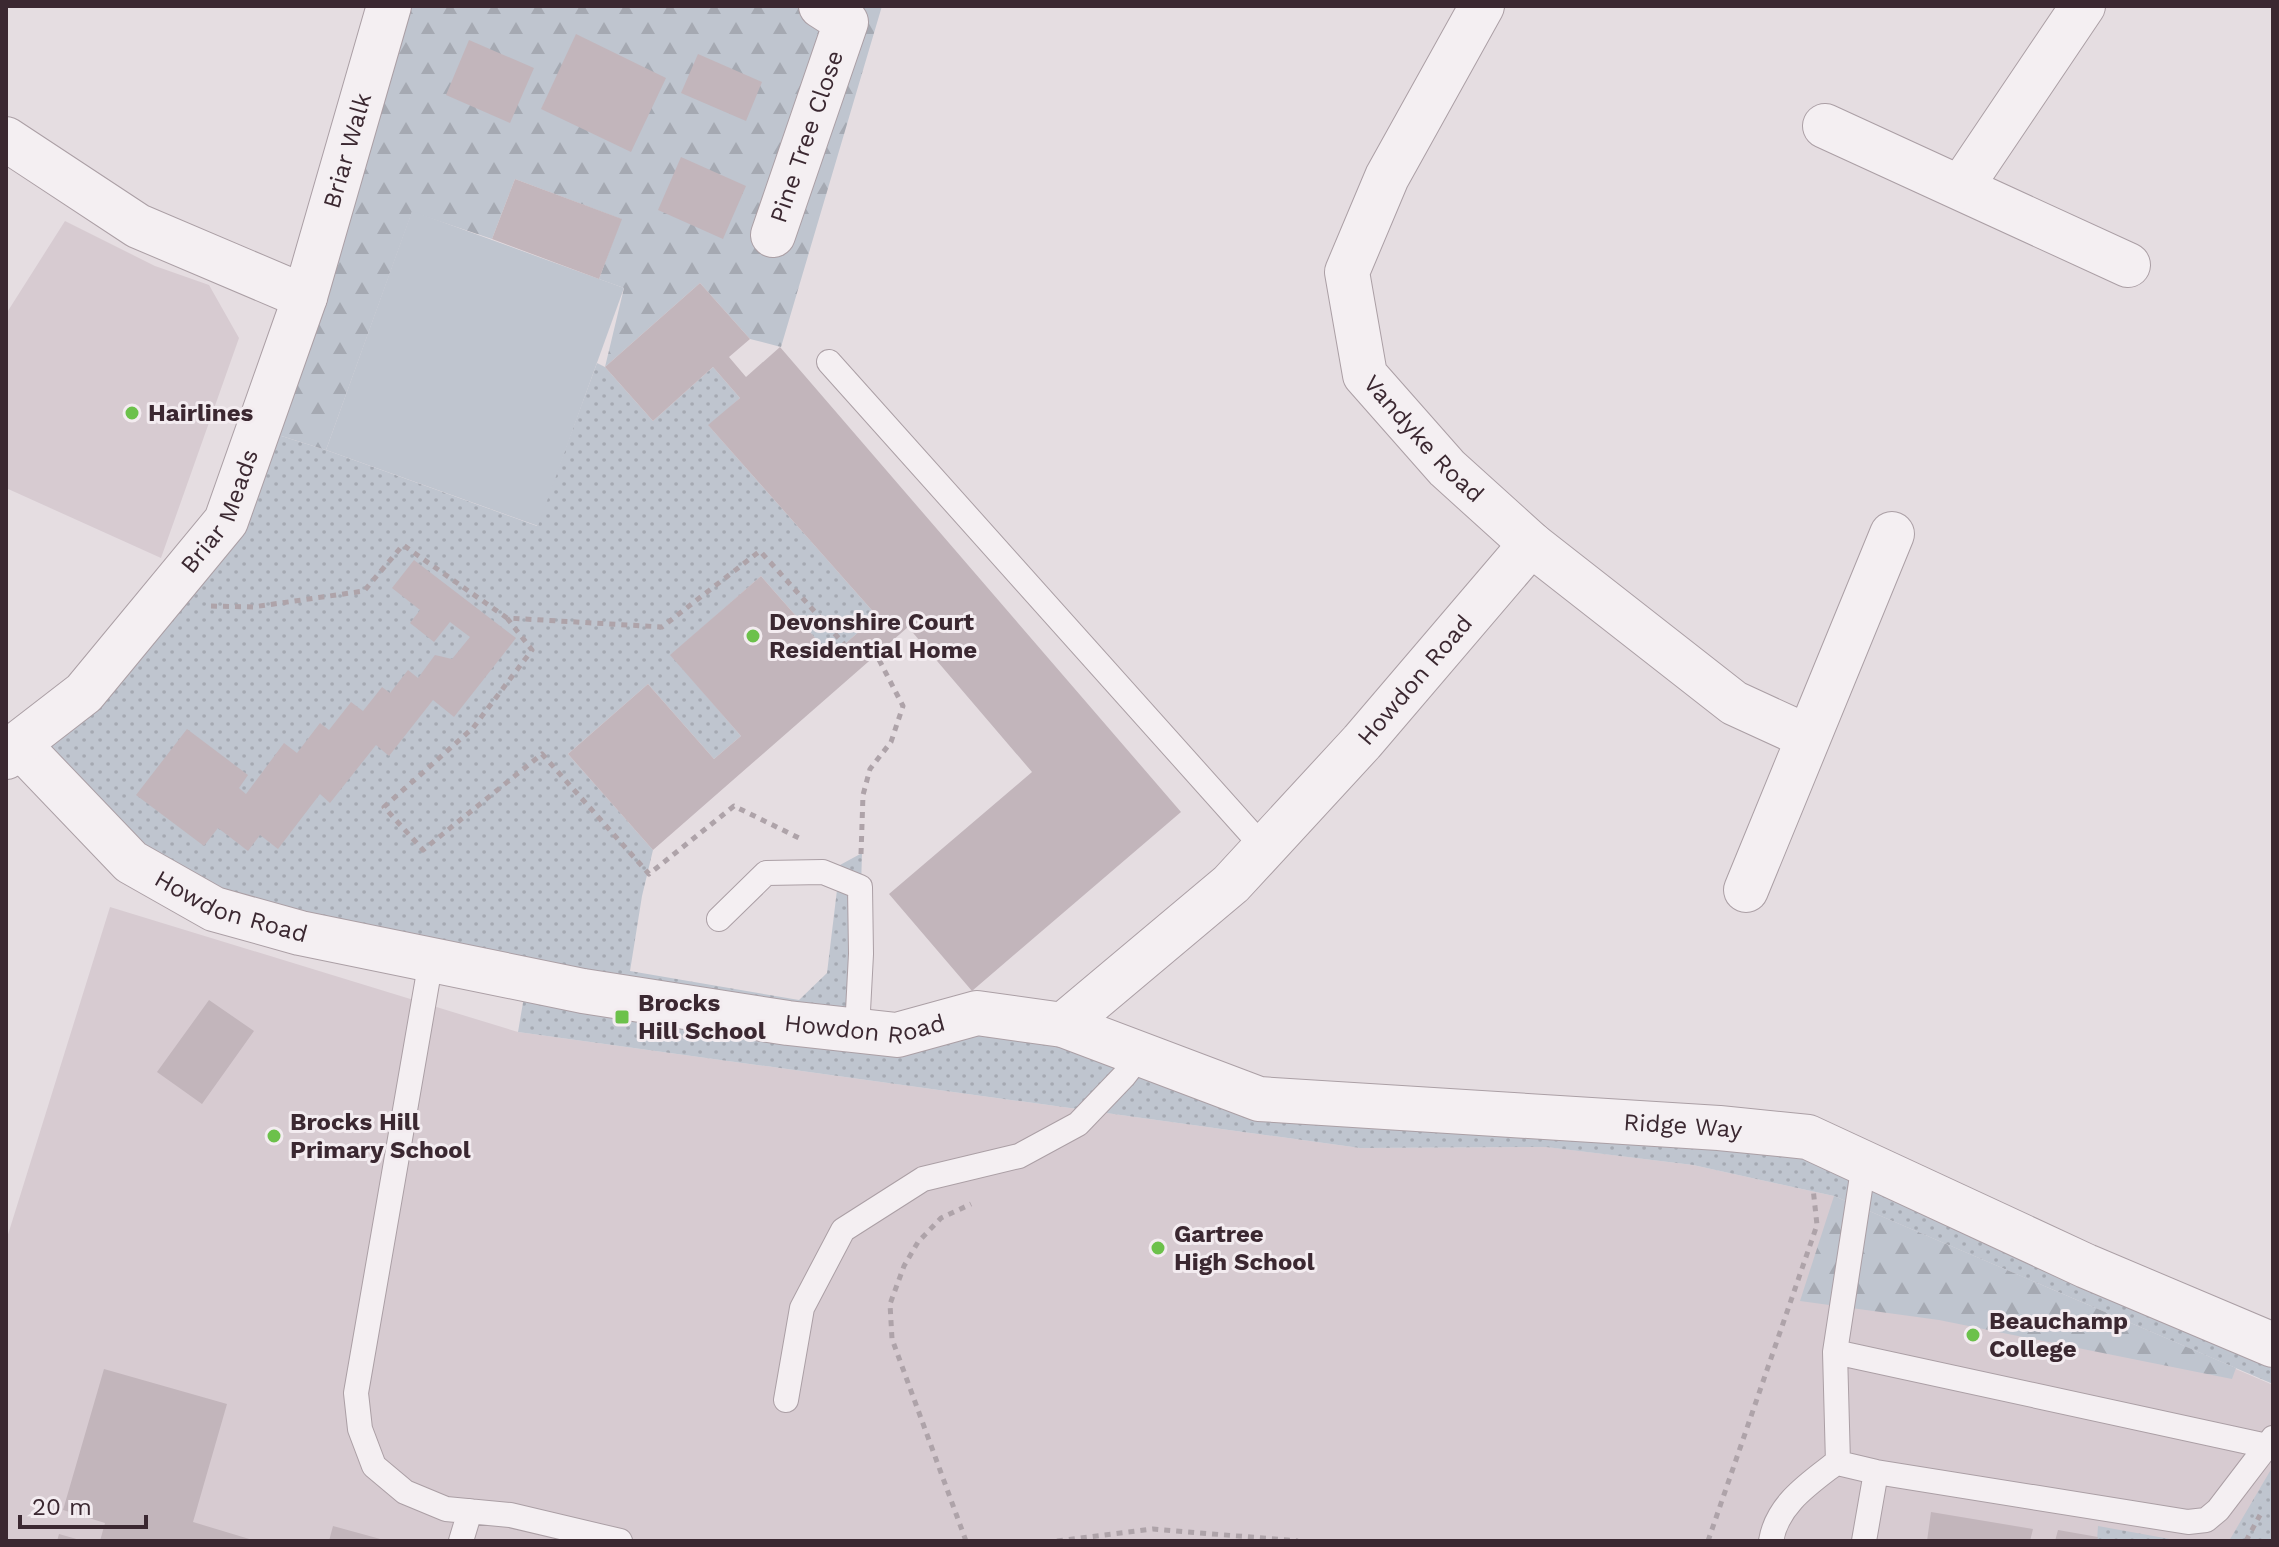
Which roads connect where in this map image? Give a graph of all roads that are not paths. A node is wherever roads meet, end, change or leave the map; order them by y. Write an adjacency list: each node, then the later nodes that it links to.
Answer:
1 (389, 6): 10 (street, Briar Walk)
2 (821, 6): 8 (street, Pine Tree Close)
3 (1482, 6): 13 (street, Vandyke Road)
4 (2083, 6): 7 (street)
5 (1825, 126): 7 (street)
6 (6, 139): 10 (street)
7 (1961, 187): 9 (street)
8 (773, 235)
9 (2128, 265)
10 (305, 297): 15 (street, Briar Meads)
11 (829, 362): 16 (lane)
12 (1892, 534): 14 (street)
13 (1531, 544): 14 (street, Vandyke Road); 16 (street, Howdon Road)
14 (1808, 737): 17 (street)
15 (12, 750): 19 (street, Howdon Road)
16 (1264, 848): 20 (street, Howdon Road)
17 (1746, 890)
18 (719, 919): 21 (lane)
19 (431, 960): 21 (street, Howdon Road); 30 (lane)
20 (1063, 1025): 21 (street, Howdon Road); 22 (street, Ridge Way)
21 (857, 1030)
22 (1141, 1054): 23 (street, Ridge Way); 26 (lane)
23 (1864, 1163): 24 (street, Ridge Way); 25 (lane)
24 (2273, 1345)
25 (1835, 1352): 27 (lane); 28 (lane)
26 (786, 1400)
27 (2270, 1442): 29 (lane)
28 (1837, 1462): 29 (lane); 33 (lane)
29 (1876, 1472): 34 (lane)
30 (470, 1511): 31 (lane); 32 (lane)
31 (461, 1541)
32 (620, 1541)
33 (1771, 1541)
34 (1864, 1541)

